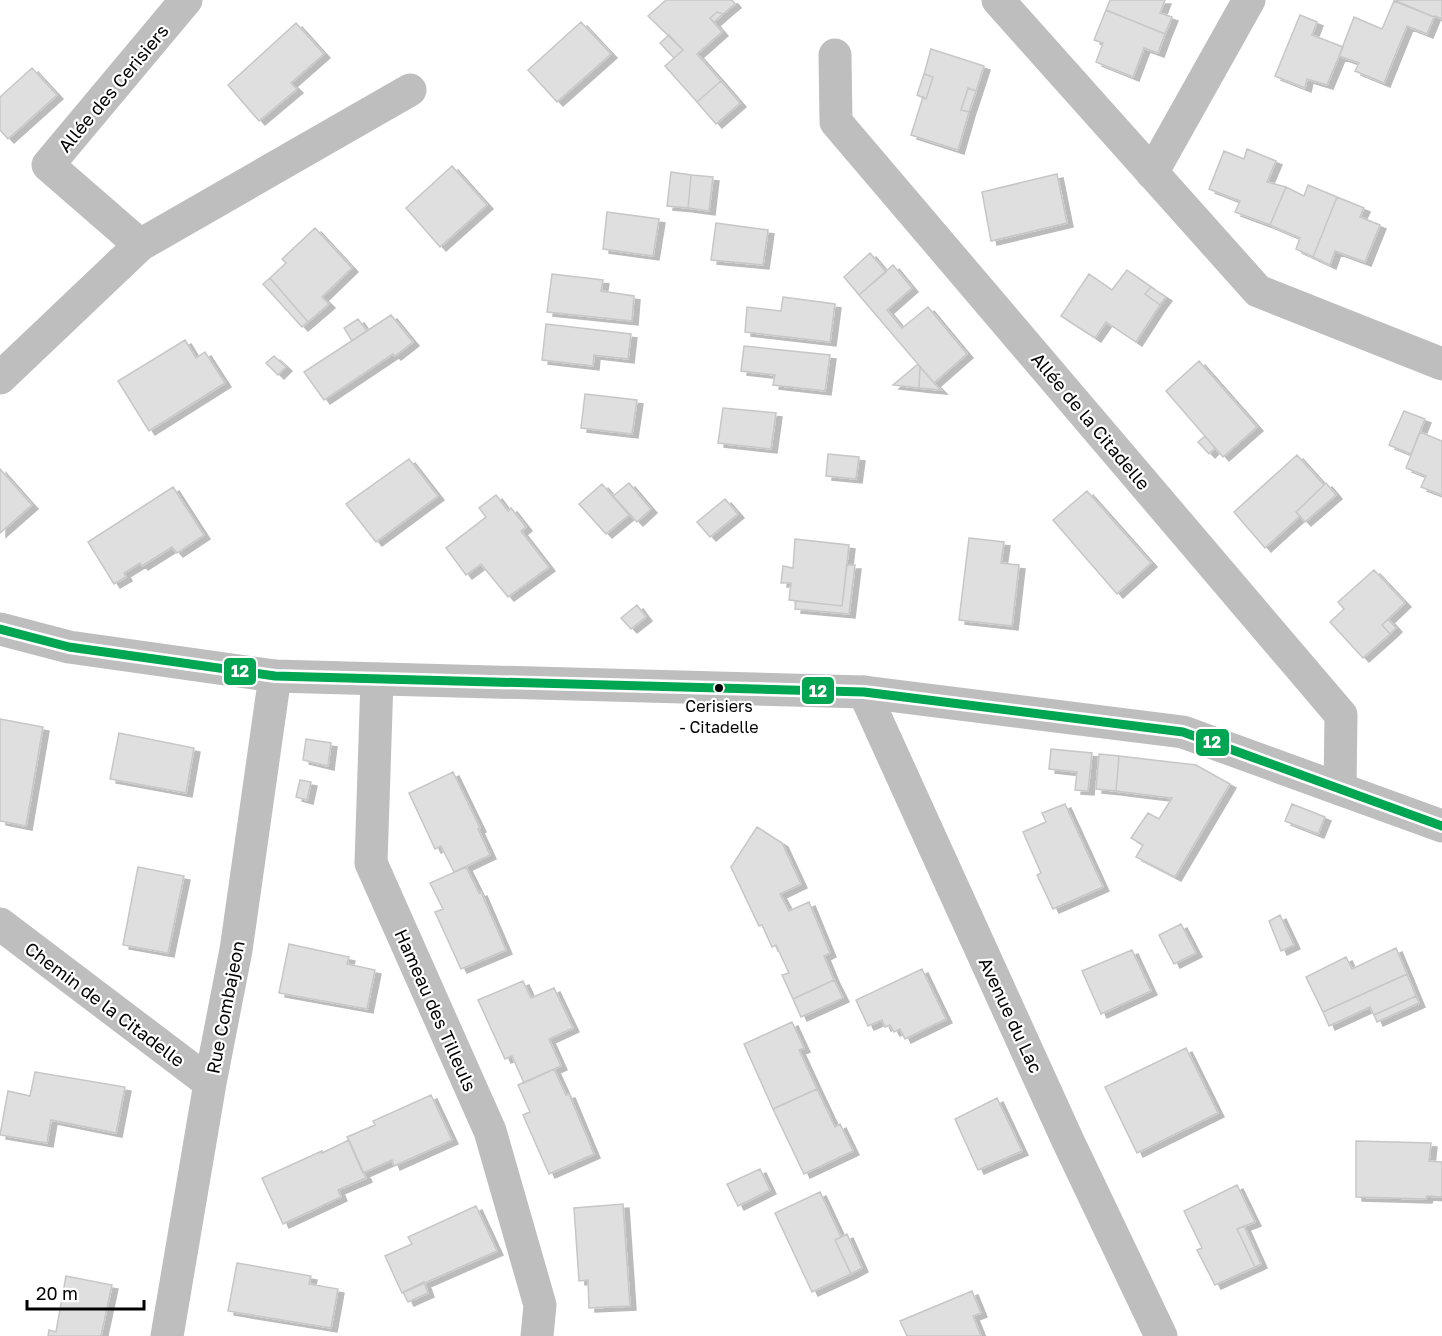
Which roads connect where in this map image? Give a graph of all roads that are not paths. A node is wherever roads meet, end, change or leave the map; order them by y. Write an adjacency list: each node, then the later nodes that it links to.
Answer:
1 (186, 0): 7 (street, Allée des Cerisiers)
2 (998, 0): 6 (street)
3 (1249, 0): 6 (street)
4 (835, 55): 14 (street, Allée de la Citadelle)
5 (410, 90): 7 (street)
6 (1152, 173): 8 (street)
7 (140, 245): 9 (street)
8 (1442, 364)
9 (0, 378)
10 (0, 629): 11 (street)
11 (275, 676): 12 (street); 17 (street, Rue Combajeon)
12 (377, 680): 13 (street); 19 (street, Hameau des Tilleuls)
13 (864, 692): 14 (street); 20 (street, Avenue du Lac)
14 (1340, 789): 15 (street)
15 (1442, 826)
16 (0, 924): 17 (street, Chemin de la Citadelle)
17 (210, 1083): 18 (street, Rue Combajeon)
18 (167, 1336)
19 (537, 1336)
20 (1161, 1336)

